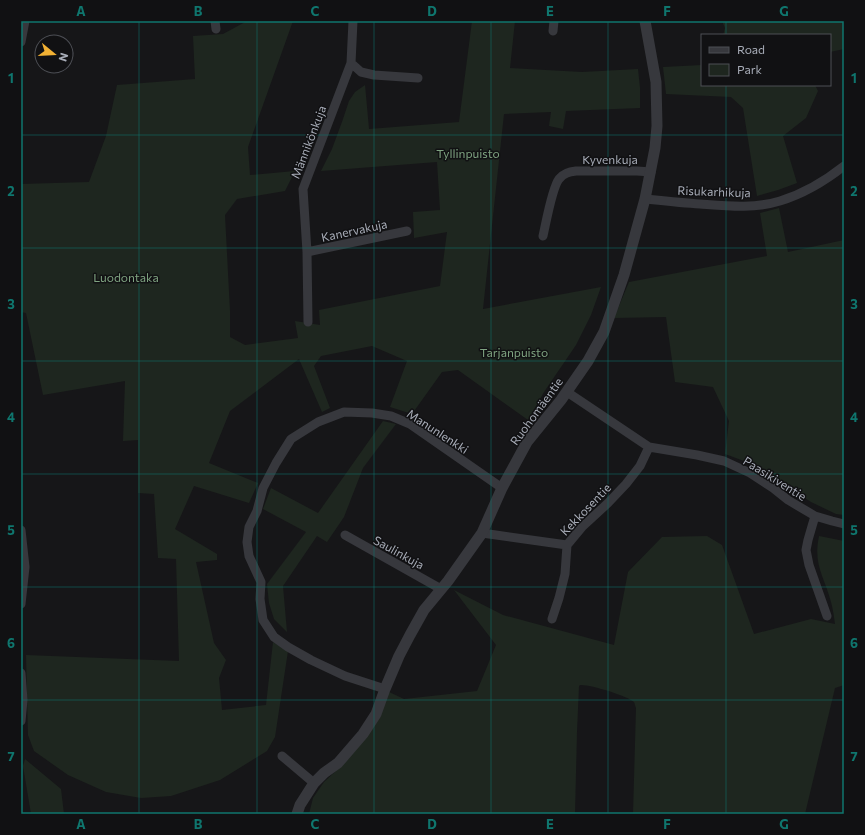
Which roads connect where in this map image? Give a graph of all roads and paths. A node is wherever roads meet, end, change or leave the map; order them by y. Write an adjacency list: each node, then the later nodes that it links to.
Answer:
1 (26, 21): 6 (street)
2 (352, 21): 7 (street, Männikönkuja)
3 (554, 21): 5 (street)
4 (645, 21): 10 (street, Ruohomäentie)
5 (553, 31)
6 (21, 42)
7 (351, 63): 8 (street); 14 (street, Männikönkuja)
8 (418, 78)
9 (844, 166): 11 (street, Risukarhikuja)
10 (651, 172): 11 (street, Ruohomäentie); 13 (street, Kyvenkuja)
11 (646, 199): 16 (street, Ruohomäentie)
12 (407, 231): 14 (street, Kanervakuja)
13 (543, 236)
14 (307, 252): 15 (street, Männikönkuja)
15 (308, 322)
16 (566, 392): 17 (street, Paasikiventie); 18 (street, Ruohomäentie)
17 (649, 447): 19 (street, Paasikiventie); 24 (street, Kekkosentie)
18 (502, 488): 22 (street, Ruohomäentie); 30 (street, Manunlenkki)
19 (815, 516): 20 (street, Paasikiventie); 27 (street)
20 (844, 524)
21 (21, 530): 26 (street)
22 (482, 533): 24 (street); 25 (street, Ruohomäentie)
23 (345, 535): 25 (street, Saulinkuja)
24 (567, 545): 28 (street, Kekkosentie)
25 (441, 590): 30 (street, Ruohomäentie)
26 (21, 604)
27 (827, 616)
28 (552, 619)
29 (21, 672): 31 (street)
30 (385, 689): 33 (street, Ruohomäentie)
31 (21, 721)
32 (282, 756): 33 (street)
33 (314, 783): 34 (street, Ruohomäentie)
34 (297, 814)

